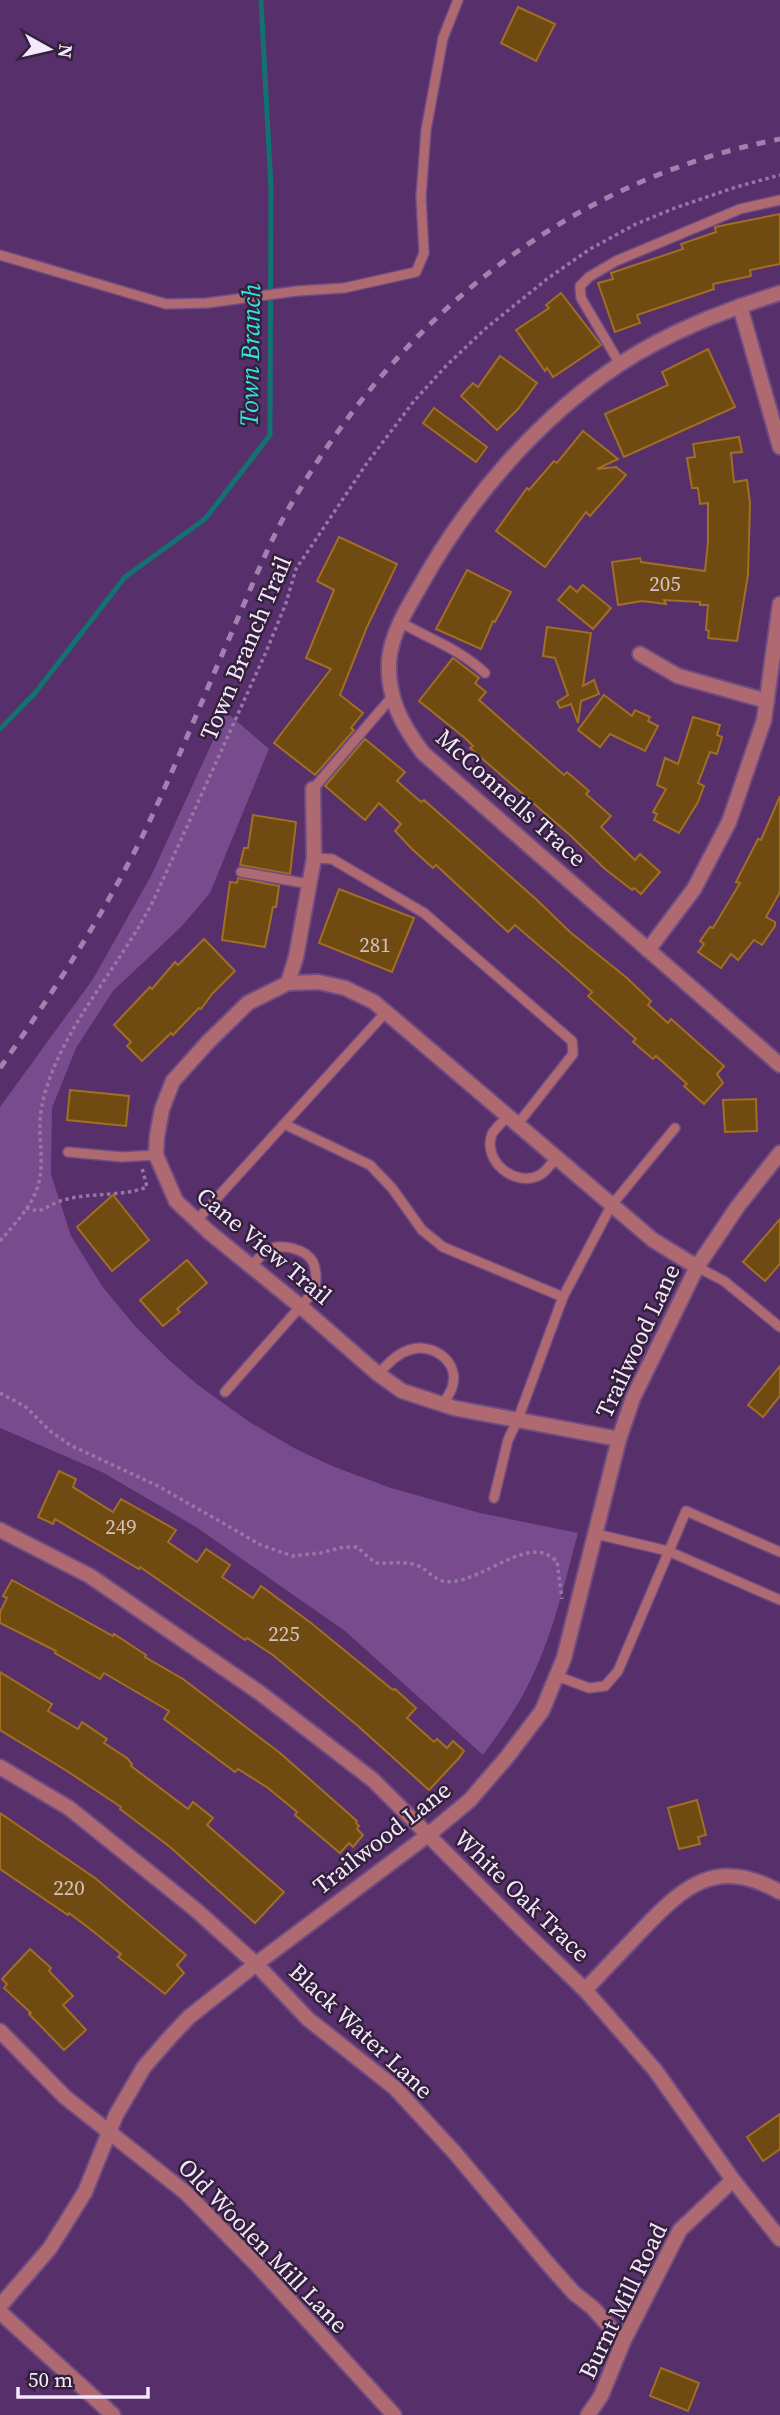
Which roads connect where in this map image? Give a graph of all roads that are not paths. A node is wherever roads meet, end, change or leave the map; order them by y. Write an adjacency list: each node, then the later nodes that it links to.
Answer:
1 (458, 0): 3 (lane)
2 (780, 200): 6 (lane)
3 (0, 255)
4 (780, 293): 5 (street, McConnells Trace)
5 (740, 306): 6 (street, McConnells Trace); 7 (street)
6 (620, 364): 9 (street, McConnells Trace)
7 (780, 447)
8 (780, 604): 13 (street)
9 (400, 622): 11 (lane); 12 (street, McConnells Trace)
10 (640, 654): 13 (street)
11 (485, 673)
12 (391, 698): 14 (lane); 18 (street, McConnells Trace)
13 (767, 701): 18 (street)
14 (313, 789): 15 (street)
15 (314, 858): 17 (street); 22 (lane)
16 (241, 872): 17 (lane)
17 (309, 884): 19 (street)
18 (648, 950): 21 (street, McConnells Trace)
19 (288, 983): 20 (street, Cane View Trail); 27 (street, Cane View Trail)
20 (386, 1012): 22 (street, Cane View Trail); 23 (lane)
21 (780, 1065)
22 (512, 1121): 28 (street, Cane View Trail); 28 (lane)
23 (284, 1124): 30 (lane); 33 (lane)
24 (675, 1128): 29 (lane)
25 (68, 1152): 27 (lane)
26 (780, 1153): 32 (street, Trailwood Lane)
27 (156, 1154): 30 (street, Cane View Trail)
28 (556, 1158): 29 (street, Cane View Trail)
29 (611, 1206): 32 (street, Cane View Trail); 33 (lane)
30 (197, 1221): 31 (street, Cane View Trail)
31 (251, 1267): 34 (street, Cane View Trail); 34 (lane)
32 (697, 1267): 35 (lane); 40 (street, Trailwood Lane)
33 (563, 1297): 39 (lane)
34 (300, 1307): 36 (street, Cane View Trail); 37 (lane)
35 (780, 1327)
36 (378, 1374): 38 (street, Cane View Trail); 38 (lane)
37 (225, 1392)
38 (443, 1404): 39 (street, Cane View Trail)
39 (518, 1419): 40 (street, Cane View Trail); 41 (lane)
40 (619, 1439): 43 (street, Trailwood Lane)
41 (494, 1498)
42 (0, 1530): 49 (street, White Oak Trace)
43 (596, 1534): 44 (lane); 47 (street, Trailwood Lane)
44 (668, 1551): 45 (lane); 46 (lane); 47 (lane)
45 (780, 1552)
46 (780, 1600)
47 (557, 1676): 49 (street, Trailwood Lane)
48 (0, 1768): 51 (street, Black Water Lane)
49 (428, 1835): 51 (street, Trailwood Lane); 52 (street, White Oak Trace)
50 (780, 1892): 52 (street)
51 (256, 1964): 54 (street, Trailwood Lane); 59 (street, Black Water Lane)
52 (585, 1990): 55 (street, White Oak Trace)
53 (0, 2031): 54 (street, Old Woolen Mill Lane)
54 (110, 2131): 57 (street, Trailwood Lane); 61 (street, Old Woolen Mill Lane)
55 (733, 2180): 56 (street, White Oak Trace); 59 (street, Burnt Mill Road)
56 (780, 2238)
57 (0, 2306)
58 (0, 2312): 60 (street)
59 (623, 2342): 62 (street, Burnt Mill Road)
60 (113, 2415)
61 (394, 2415)
62 (588, 2415)

